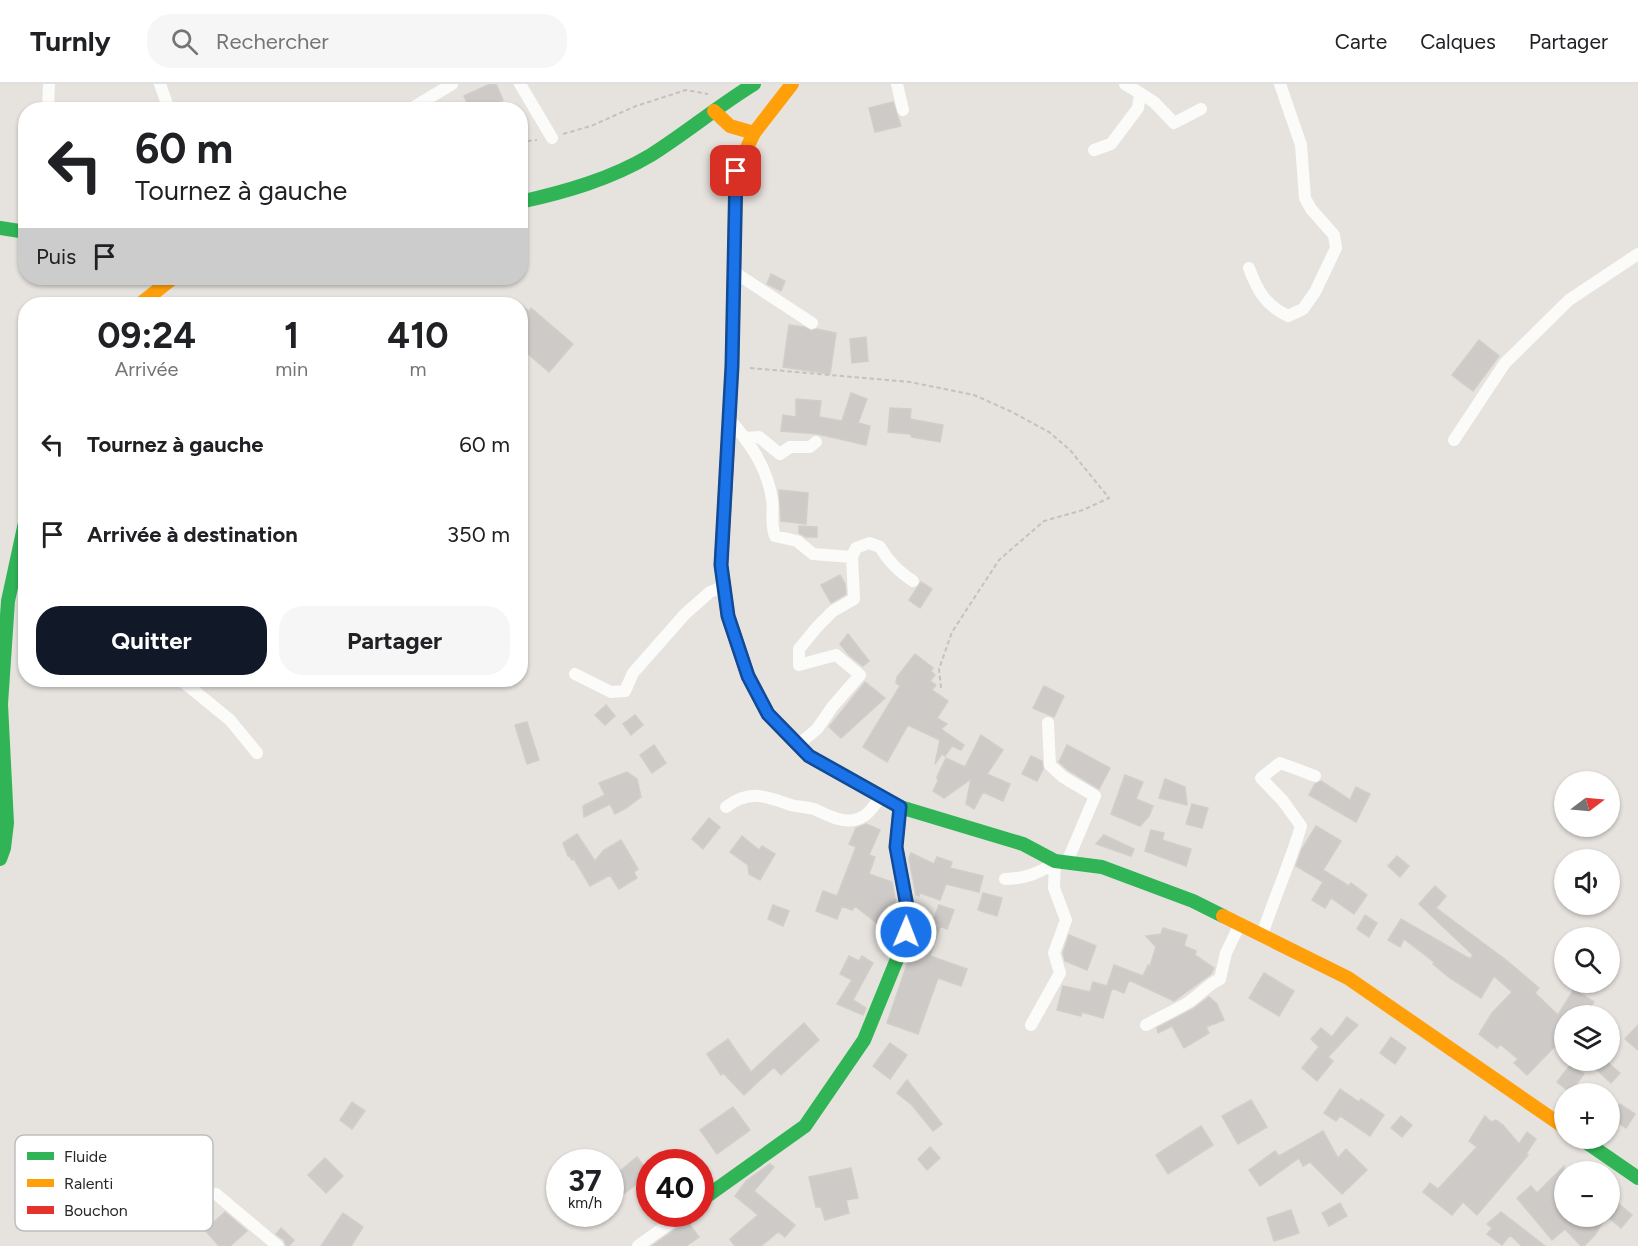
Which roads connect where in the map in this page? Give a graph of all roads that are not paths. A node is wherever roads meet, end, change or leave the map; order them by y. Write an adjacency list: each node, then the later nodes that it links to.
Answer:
1 (49, 84): 11 (street)
2 (160, 84): 12 (street)
3 (452, 84): 13 (street)
4 (520, 84): 18 (street)
5 (754, 84): 16 (main road)
6 (792, 84): 17 (main road)
7 (897, 84): 15 (street)
8 (1125, 84): 10 (street)
9 (1280, 84): 24 (street)
10 (1140, 93): 14 (street); 19 (street)
11 (48, 102)
12 (167, 102)
13 (423, 102)
14 (1202, 109)
15 (903, 110)
16 (714, 111): 17 (main road); 20 (main road)
17 (754, 133): 25 (main road)
18 (552, 138)
19 (1094, 150)
20 (528, 200)
21 (0, 228): 22 (main road)
22 (18, 230)
23 (1638, 254): 31 (street)
24 (1249, 268)
25 (734, 272): 28 (street); 29 (main road)
26 (164, 285): 27 (main road)
27 (149, 297)
28 (812, 323)
29 (729, 419): 30 (street); 36 (main road)
30 (746, 438): 32 (street); 33 (street)
31 (1454, 440)
32 (816, 442)
33 (852, 557): 35 (street); 40 (street)
34 (18, 560): 46 (main road)
35 (913, 581)
36 (725, 586): 37 (street); 40 (main road)
37 (575, 674)
38 (190, 687): 41 (street)
39 (1048, 723): 47 (street)
40 (798, 745): 43 (main road)
41 (257, 753)
42 (1316, 776): 50 (street)
43 (880, 796): 44 (street); 45 (main road)
44 (726, 807)
45 (900, 807): 47 (main road); 56 (main road)
46 (0, 859)
47 (1061, 861): 48 (street); 49 (main road); 51 (street)
48 (1005, 879)
49 (1240, 924): 50 (main road); 52 (street)
50 (1262, 935): 53 (main road)
51 (1031, 1025)
52 (1146, 1025)
53 (1554, 1120)
54 (1596, 1149): 55 (main road)
55 (1638, 1178)
56 (714, 1191)
57 (216, 1194): 59 (street)
58 (665, 1227): 60 (street)
59 (278, 1246)
60 (638, 1246)

